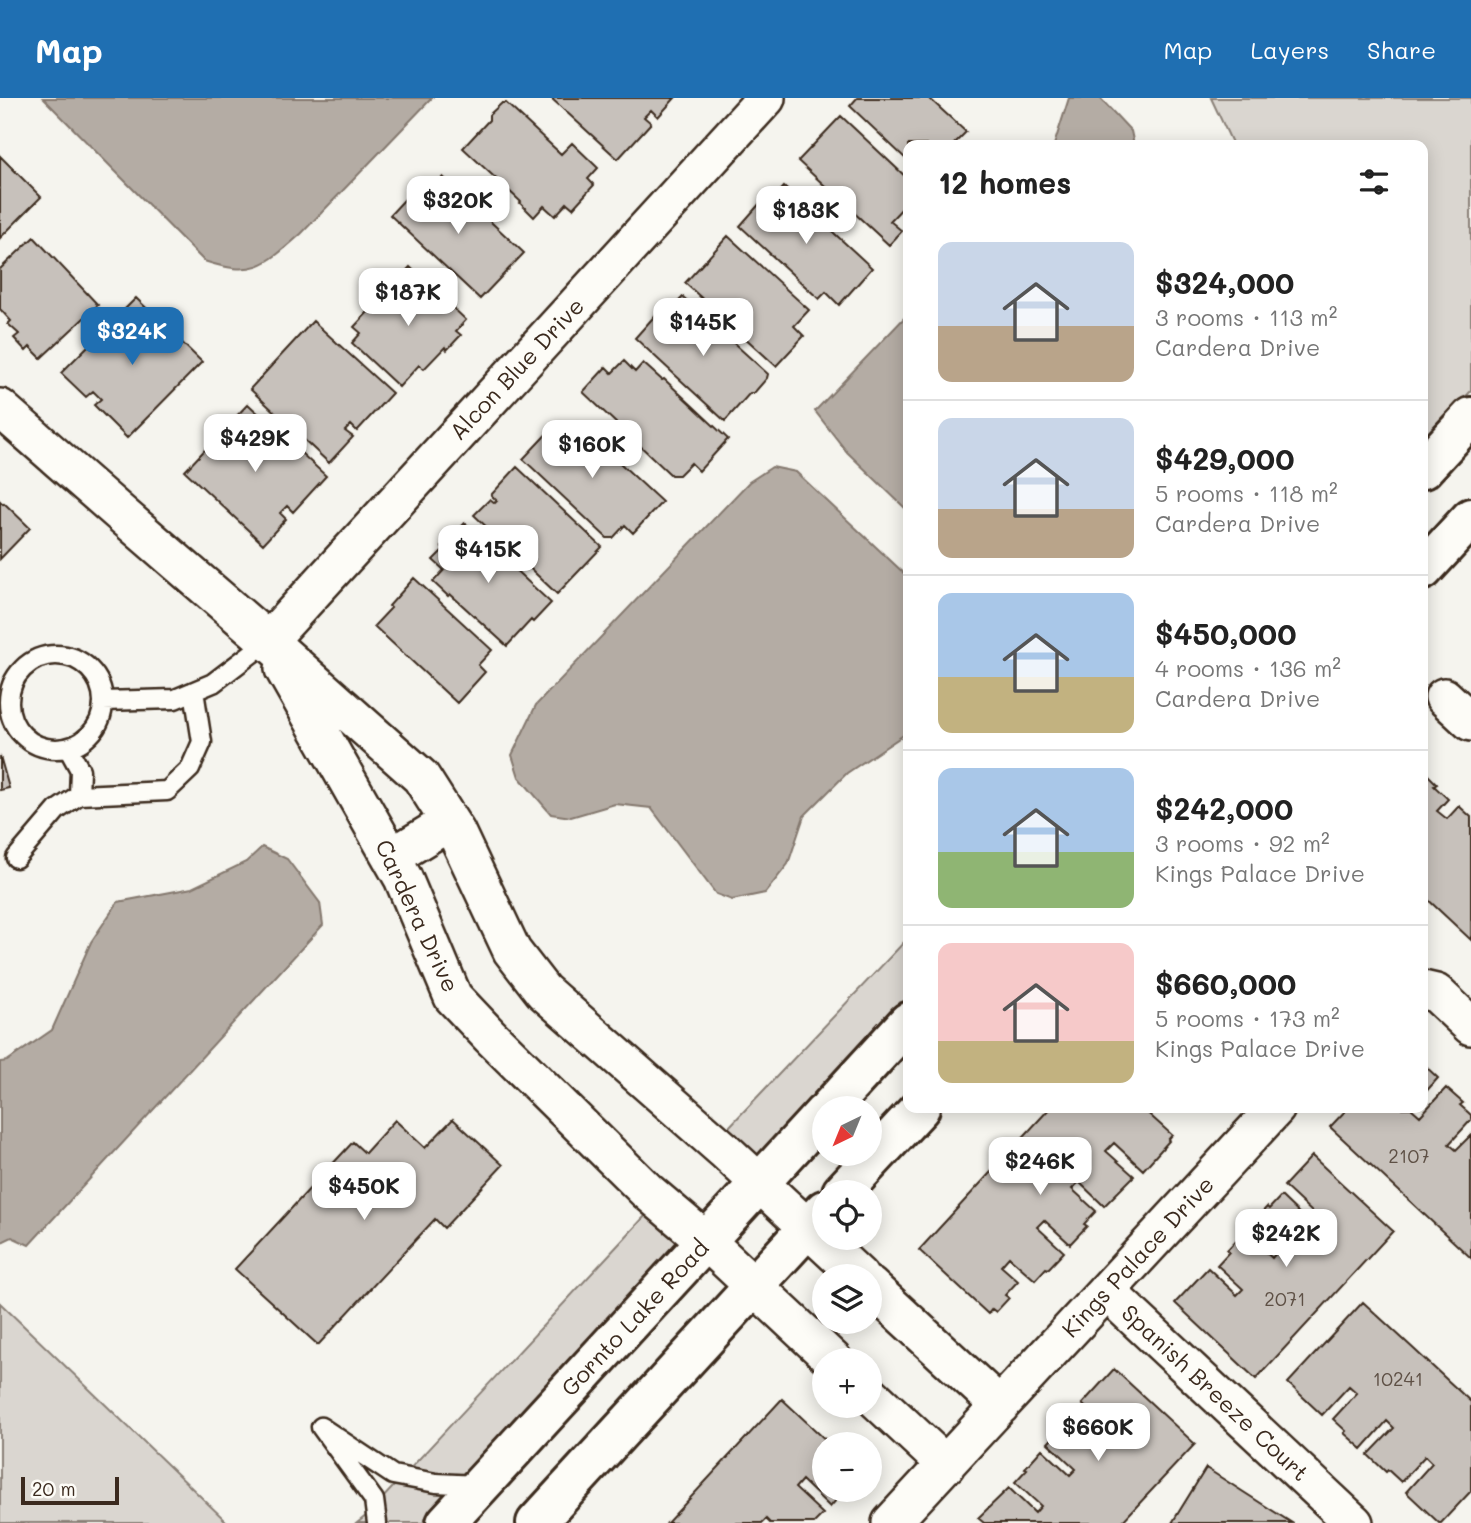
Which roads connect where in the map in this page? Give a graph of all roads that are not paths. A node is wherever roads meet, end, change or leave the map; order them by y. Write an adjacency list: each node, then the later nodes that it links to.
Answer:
1 (766, 98): 7 (street, Alcon Blue Drive)
2 (0, 408): 7 (street, Cardera Drive)
3 (1471, 417): 4 (street)
4 (1428, 464)
5 (1471, 518): 6 (street)
6 (1428, 565)
7 (268, 640): 8 (lane); 14 (street, Cardera Drive); 15 (street, Cardera Drive)
8 (194, 691): 10 (lane); 13 (lane)
9 (1444, 697): 11 (street)
10 (103, 701): 12 (lane); 12 (lane)
11 (1471, 722)
12 (68, 748): 13 (lane)
13 (79, 795): 16 (lane)
14 (449, 822): 15 (street); 25 (street, Cardera Drive)
15 (392, 857): 28 (street, Cardera Drive)
16 (16, 858)
17 (1428, 991): 18 (street)
18 (1471, 1026)
19 (903, 1028): 20 (street)
20 (840, 1096)
21 (915, 1113): 24 (street)
22 (1271, 1113): 32 (street, Kings Palace Drive)
23 (812, 1126): 25 (street, Gornto Lake Road)
24 (853, 1180)
25 (758, 1184): 26 (street); 28 (street, Gornto Lake Road)
26 (812, 1217)
27 (812, 1223): 31 (street)
28 (706, 1241): 31 (street); 38 (street, Gornto Lake Road)
29 (839, 1250): 30 (street)
30 (850, 1264)
31 (754, 1286): 34 (street); 41 (street)
32 (1106, 1292): 36 (street, Kings Palace Drive); 43 (street, Spanish Breeze Court)
33 (882, 1297): 36 (street)
34 (820, 1348)
35 (882, 1405): 37 (street)
36 (1000, 1406): 37 (street, Kings Palace Drive)
37 (946, 1465): 42 (street, Kings Palace Drive)
38 (480, 1485): 39 (lane); 40 (street, Gornto Lake Road)
39 (377, 1523)
40 (446, 1523)
41 (536, 1523)
42 (891, 1523)
43 (1354, 1523)

